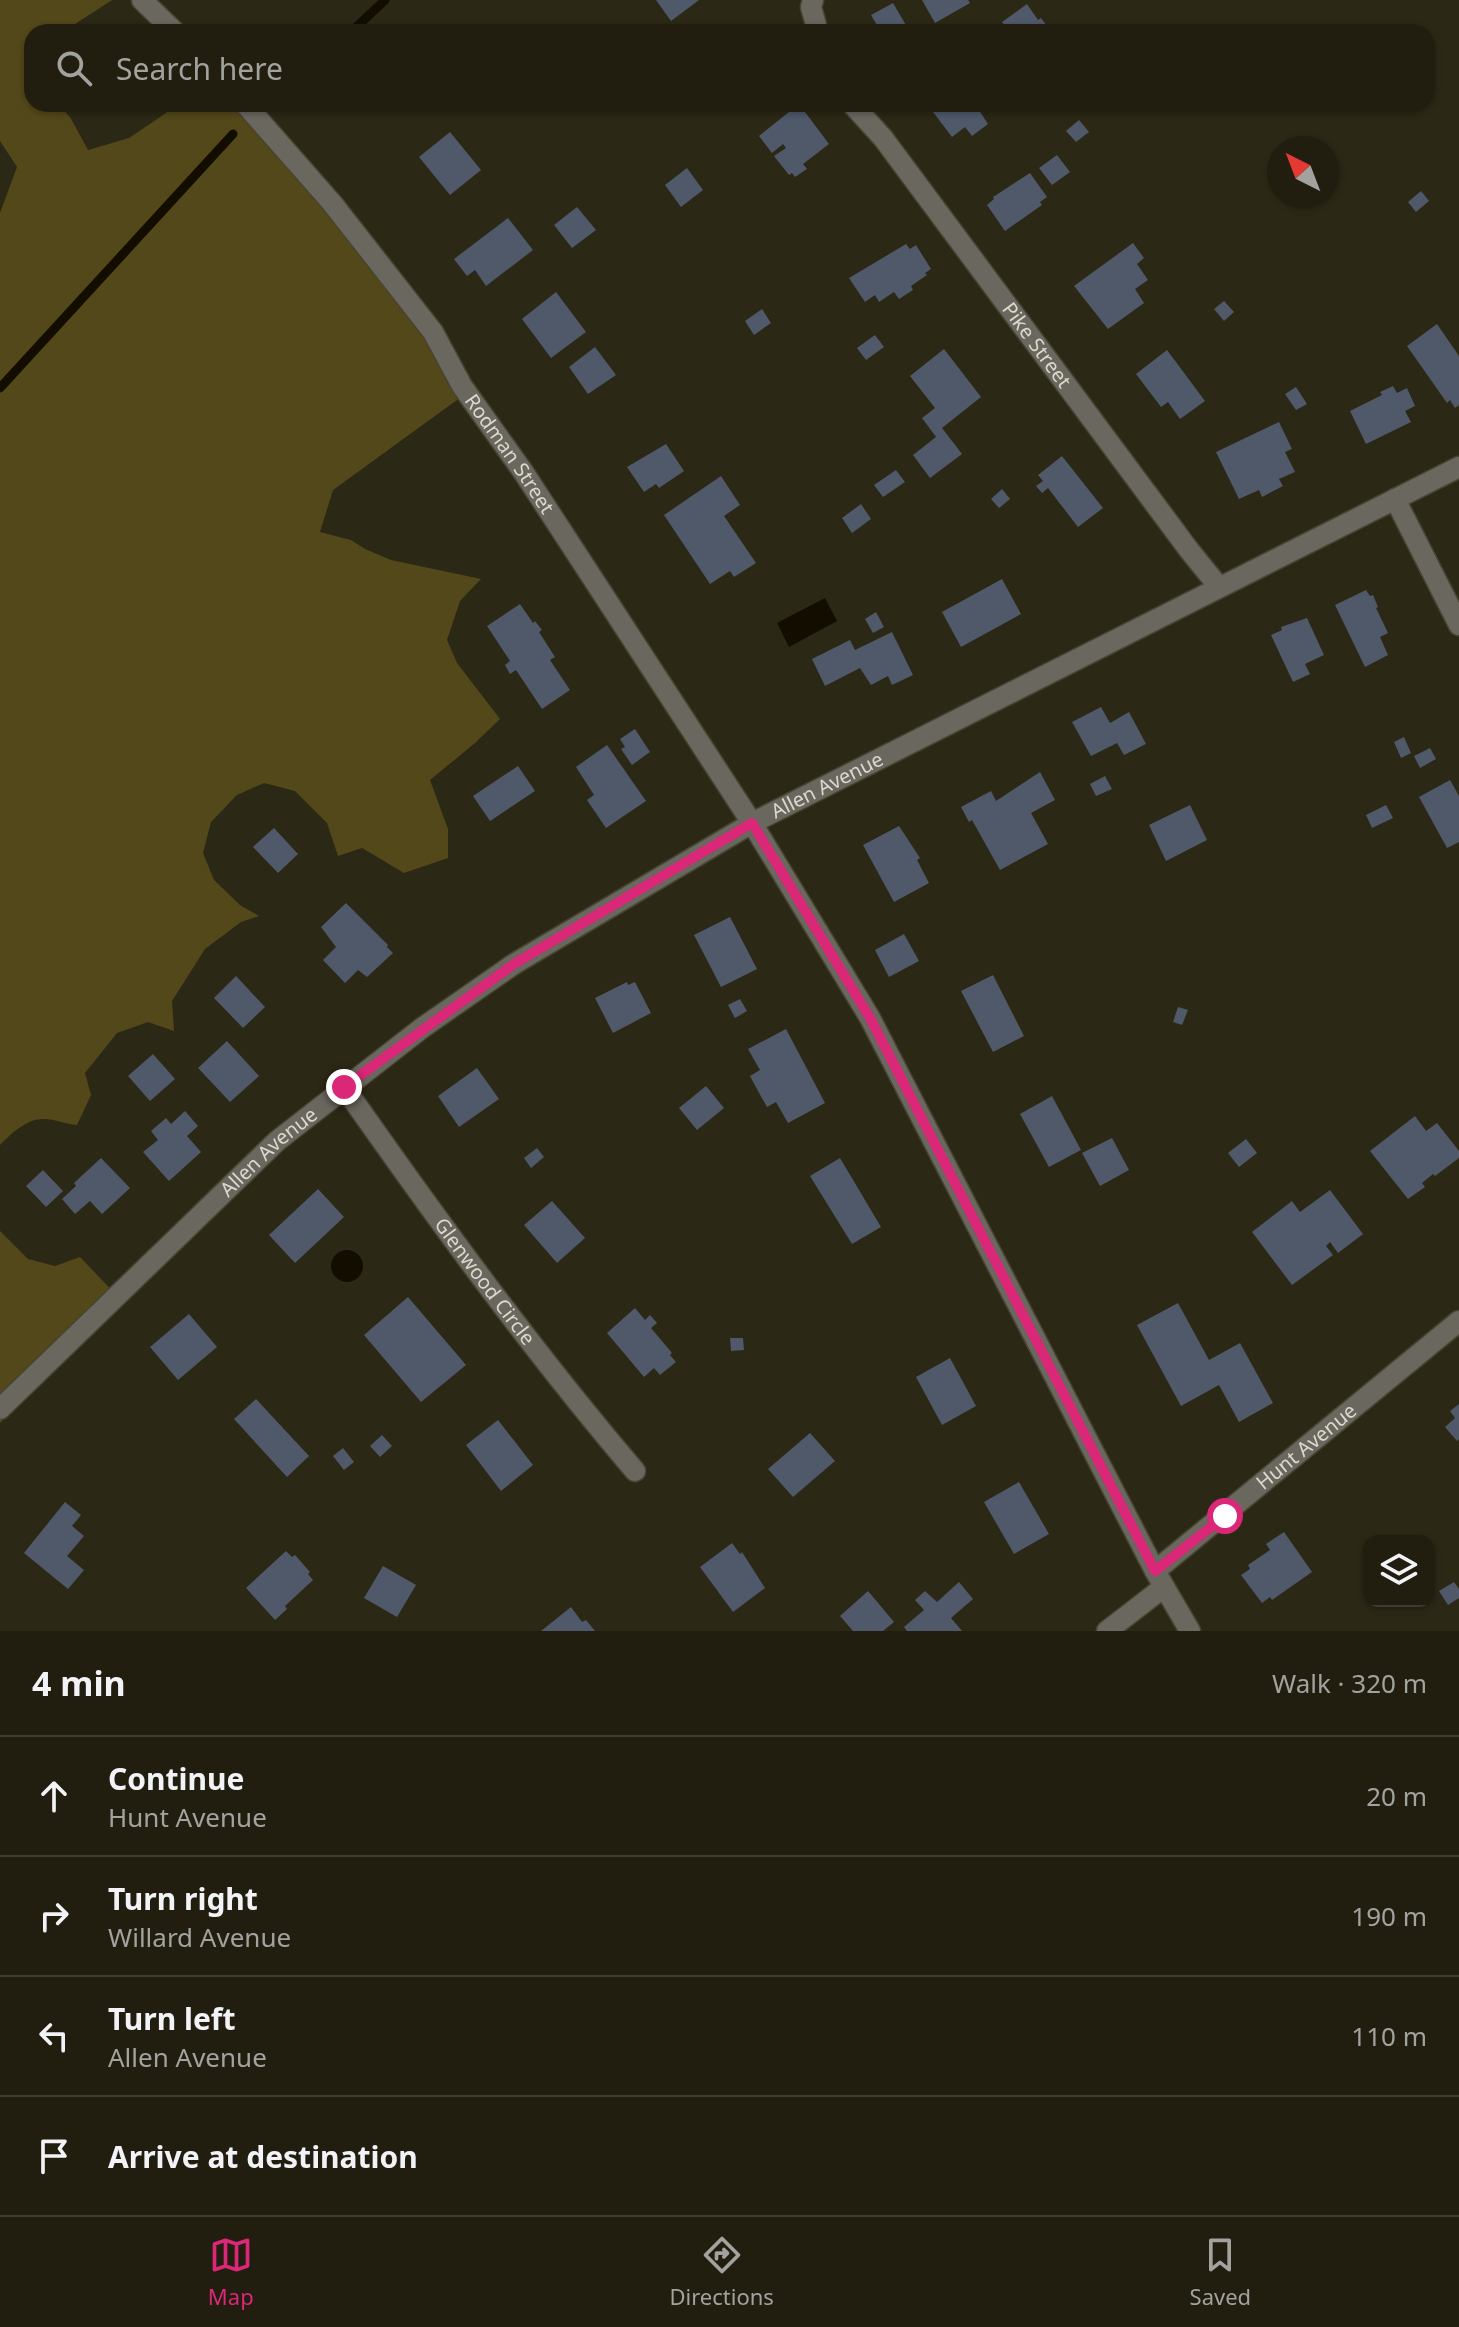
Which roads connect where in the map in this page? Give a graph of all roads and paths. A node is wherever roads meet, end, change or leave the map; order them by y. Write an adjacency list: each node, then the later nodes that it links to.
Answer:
1 (142, 0): 3 (street)
2 (812, 3): 4 (street)
3 (167, 24)
4 (816, 24)
5 (252, 112): 11 (street, Rodman Street)
6 (859, 112): 9 (street, Pike Street)
7 (1459, 467): 8 (street, Allen Avenue)
8 (1395, 499): 9 (street, Allen Avenue); 10 (street)
9 (1219, 587): 11 (street, Allen Avenue)
10 (1459, 625)
11 (752, 823): 12 (street, Allen Avenue); 16 (street, Rodman Street)
12 (344, 1087): 14 (street, Allen Avenue); 15 (street, Glenwood Circle)
13 (1459, 1321): 16 (street, Hunt Avenue)
14 (0, 1409)
15 (635, 1471)
16 (1159, 1579): 17 (street, Hunt Avenue); 18 (street, Rodman Street)
17 (1107, 1631)
18 (1190, 1631)

